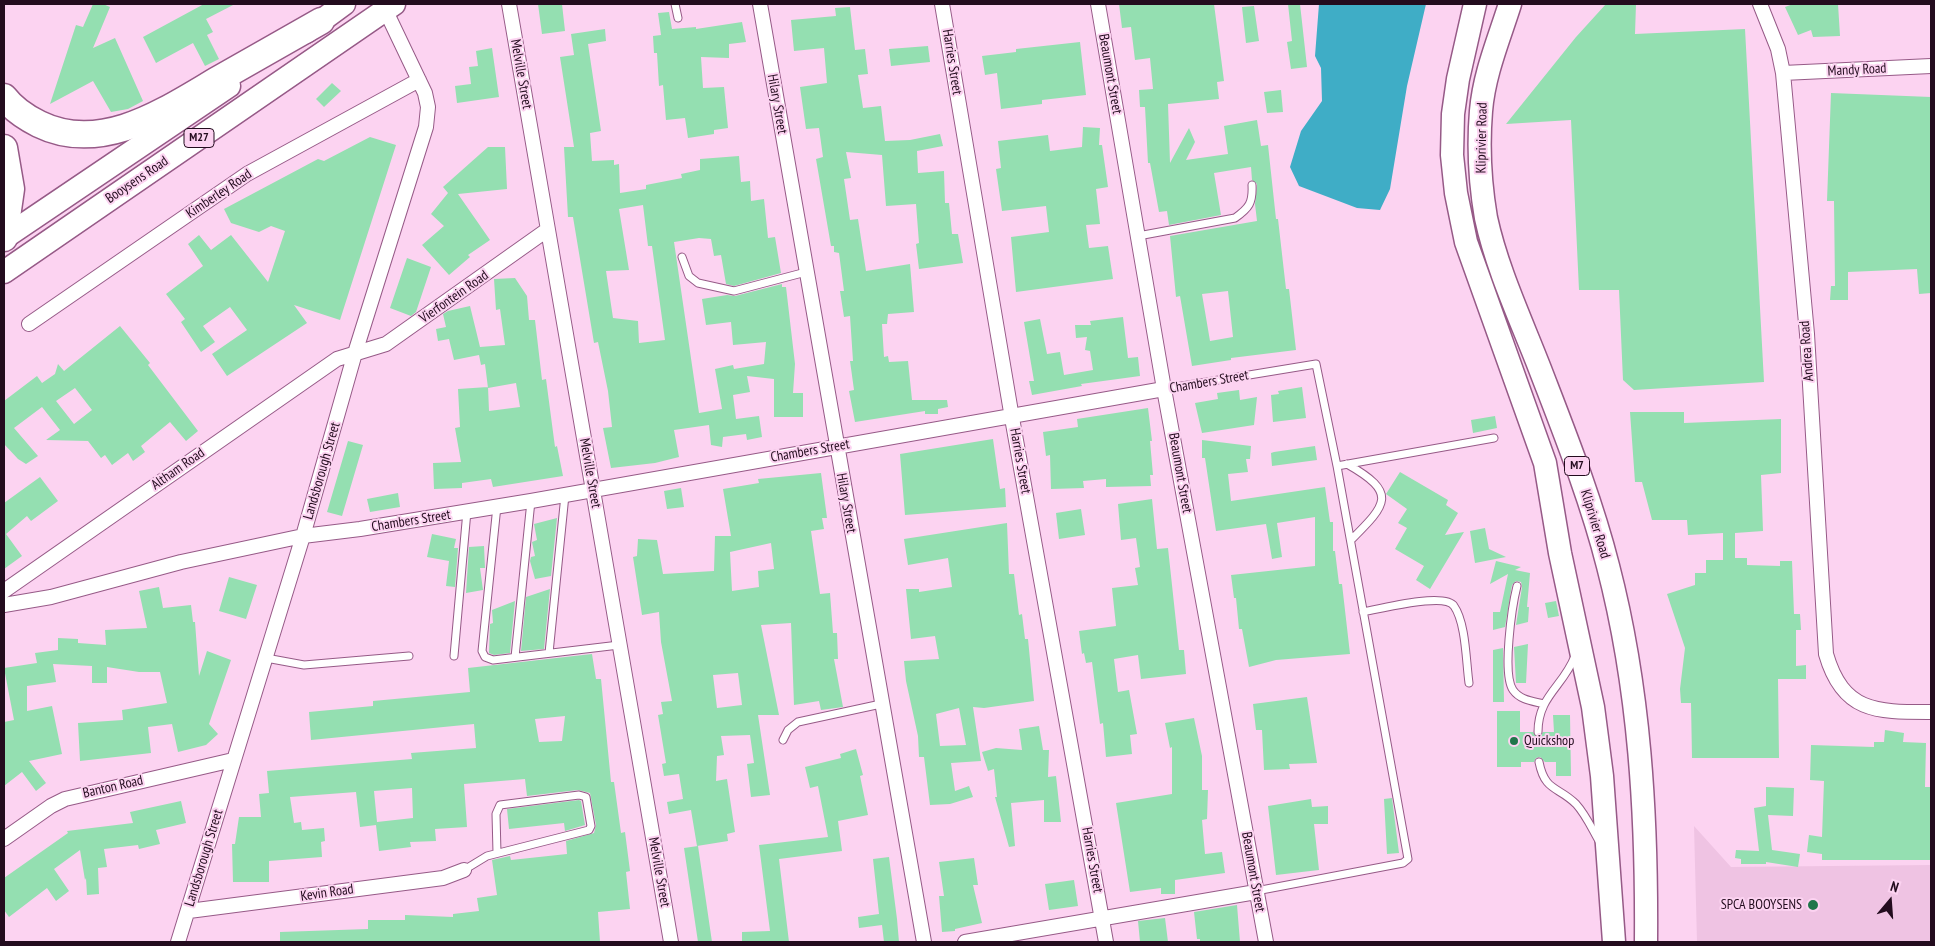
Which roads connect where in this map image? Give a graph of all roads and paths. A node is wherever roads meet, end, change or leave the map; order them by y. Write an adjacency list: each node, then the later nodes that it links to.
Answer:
1 (344, 4): 12 (main road, Booysens Road / M27)
2 (509, 4): 19 (street, Melville Street)
3 (675, 4): 11 (lane)
4 (760, 4): 24 (street, Hilary Street)
5 (942, 4): 28 (street, Harries Street)
6 (1098, 4): 20 (street, Beaumont Street)
7 (1475, 4): 44 (main road, Kliprivier Road / M7)
8 (1510, 4): 73 (main road, Kliprivier Road / M7)
9 (1760, 4): 14 (street, Andrea Road)
10 (387, 6): 15 (street, Landsborough Street); 23 (main road, Booysens Road / M27)
11 (678, 18)
12 (321, 21): 16 (highway); 21 (main road, Booysens Road / M27)
13 (1931, 66): 14 (street, Mandy Road)
14 (1784, 73): 54 (street, Andrea Road)
15 (419, 80): 25 (street, Kimberley Road); 26 (street, Landsborough Street)
16 (4, 97)
17 (4, 148): 21 (highway)
18 (1252, 185): 20 (lane)
19 (547, 230): 26 (street, Vierfontein Road); 33 (street, Melville Street)
20 (1138, 236): 27 (street, Beaumont Street)
21 (4, 238)
22 (682, 257): 24 (lane)
23 (4, 272)
24 (806, 272): 30 (street, Hilary Street)
25 (29, 324)
26 (355, 353): 38 (street, Landsborough Street); 41 (street, Altham Road)
27 (1164, 389): 28 (street, Chambers Street); 32 (lane, Chambers Street); 63 (street, Beaumont Street)
28 (1012, 418): 30 (street, Chambers Street); 65 (street, Harries Street)
29 (1494, 438): 31 (lane)
30 (836, 446): 33 (street, Chambers Street); 52 (street, Hilary Street)
31 (1347, 464): 32 (lane); 39 (lane)
32 (1337, 466): 39 (lane)
33 (593, 490): 34 (street, Chambers Street); 45 (street, Melville Street)
34 (565, 495): 35 (street, Chambers Street); 46 (lane)
35 (531, 501): 36 (street, Chambers Street); 49 (lane)
36 (497, 506): 37 (street, Chambers Street); 49 (lane)
37 (467, 512): 38 (street, Chambers Street); 48 (lane)
38 (303, 536): 42 (street); 50 (street, Landsborough Street)
39 (1350, 540): 43 (lane)
40 (1517, 586): 53 (lane)
41 (4, 592)
42 (4, 605)
43 (1363, 612): 51 (lane); 63 (lane)
44 (1580, 641): 53 (lane); 61 (main road, Kliprivier Road / M7)
45 (619, 645): 46 (lane); 67 (street, Melville Street)
46 (548, 654): 49 (lane)
47 (409, 656): 50 (lane)
48 (454, 656)
49 (515, 657)
50 (266, 658): 57 (street, Landsborough Street)
51 (1469, 683)
52 (881, 704): 56 (lane); 68 (street, Hilary Street)
53 (1544, 704): 55 (lane)
54 (1931, 712)
55 (1538, 732)
56 (783, 740)
57 (233, 760): 59 (street, Banton Road); 64 (street, Landsborough Street)
58 (1539, 762): 61 (lane)
59 (4, 839)
60 (497, 853): 60 (lane); 62 (lane)
61 (1607, 854): 72 (main road, Kliprivier Road / M7)
62 (464, 870): 64 (street, Kevin Road)
63 (1256, 892): 65 (street); 71 (street, Beaumont Street)
64 (189, 911): 66 (street, Landsborough Street)
65 (1102, 918): 69 (street); 70 (street, Harries Street)
66 (178, 942)
67 (671, 942)
68 (924, 942)
69 (965, 942)
70 (1106, 942)
71 (1266, 942)
72 (1614, 942)
73 (1646, 942)

